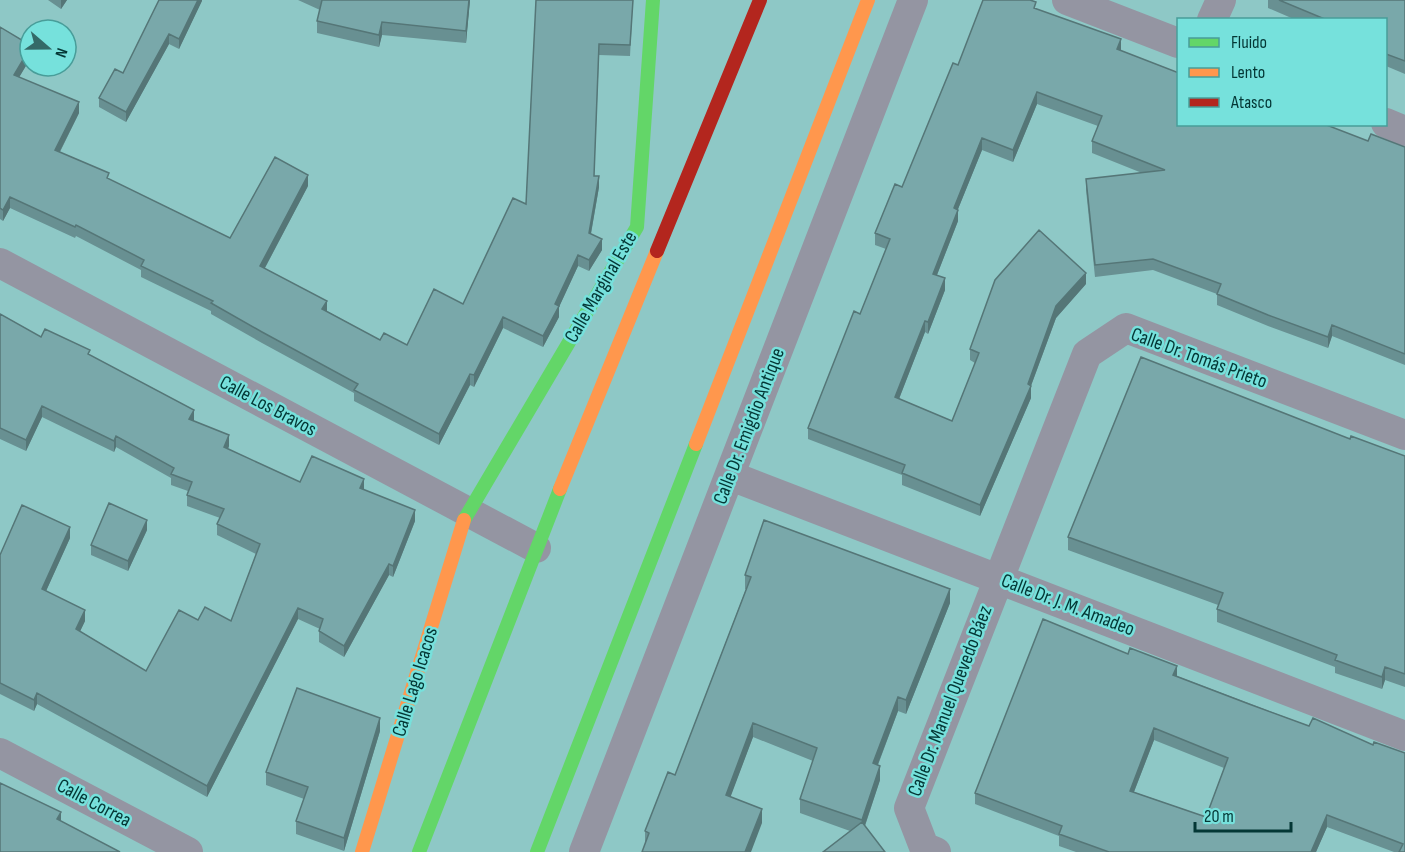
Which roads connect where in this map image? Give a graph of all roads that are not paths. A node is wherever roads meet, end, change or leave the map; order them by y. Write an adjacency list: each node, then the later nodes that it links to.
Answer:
1 (653, 0): 14 (street, Calle Marginal Este)
2 (760, 0): 15 (street)
3 (868, 0): 22 (street)
4 (913, 0): 13 (street, Calle Dr. Emigdio Antique)
5 (1067, 0): 8 (street)
6 (1221, 0): 7 (street)
7 (1213, 18)
8 (1177, 42)
9 (1387, 123): 10 (street)
10 (1405, 131)
11 (0, 263): 14 (street, Calle Los Bravos)
12 (1405, 435): 16 (street, Calle Dr. Tomás Prieto)
13 (731, 476): 16 (street, Calle Dr. J. M. Amadeo); 23 (street, Calle Dr. Emigdio Antique)
14 (467, 512): 15 (street, Calle Los Bravos); 20 (street, Calle Lago Icacos)
15 (537, 548): 21 (street)
16 (998, 578): 17 (street, Calle Dr. J. M. Amadeo); 24 (street, Calle Dr. Manuel Quevedo Báez)
17 (1405, 736)
18 (0, 753): 19 (street, Calle Correa)
19 (189, 852)
20 (362, 852)
21 (419, 852)
22 (537, 852)
23 (584, 852)
24 (936, 852)

